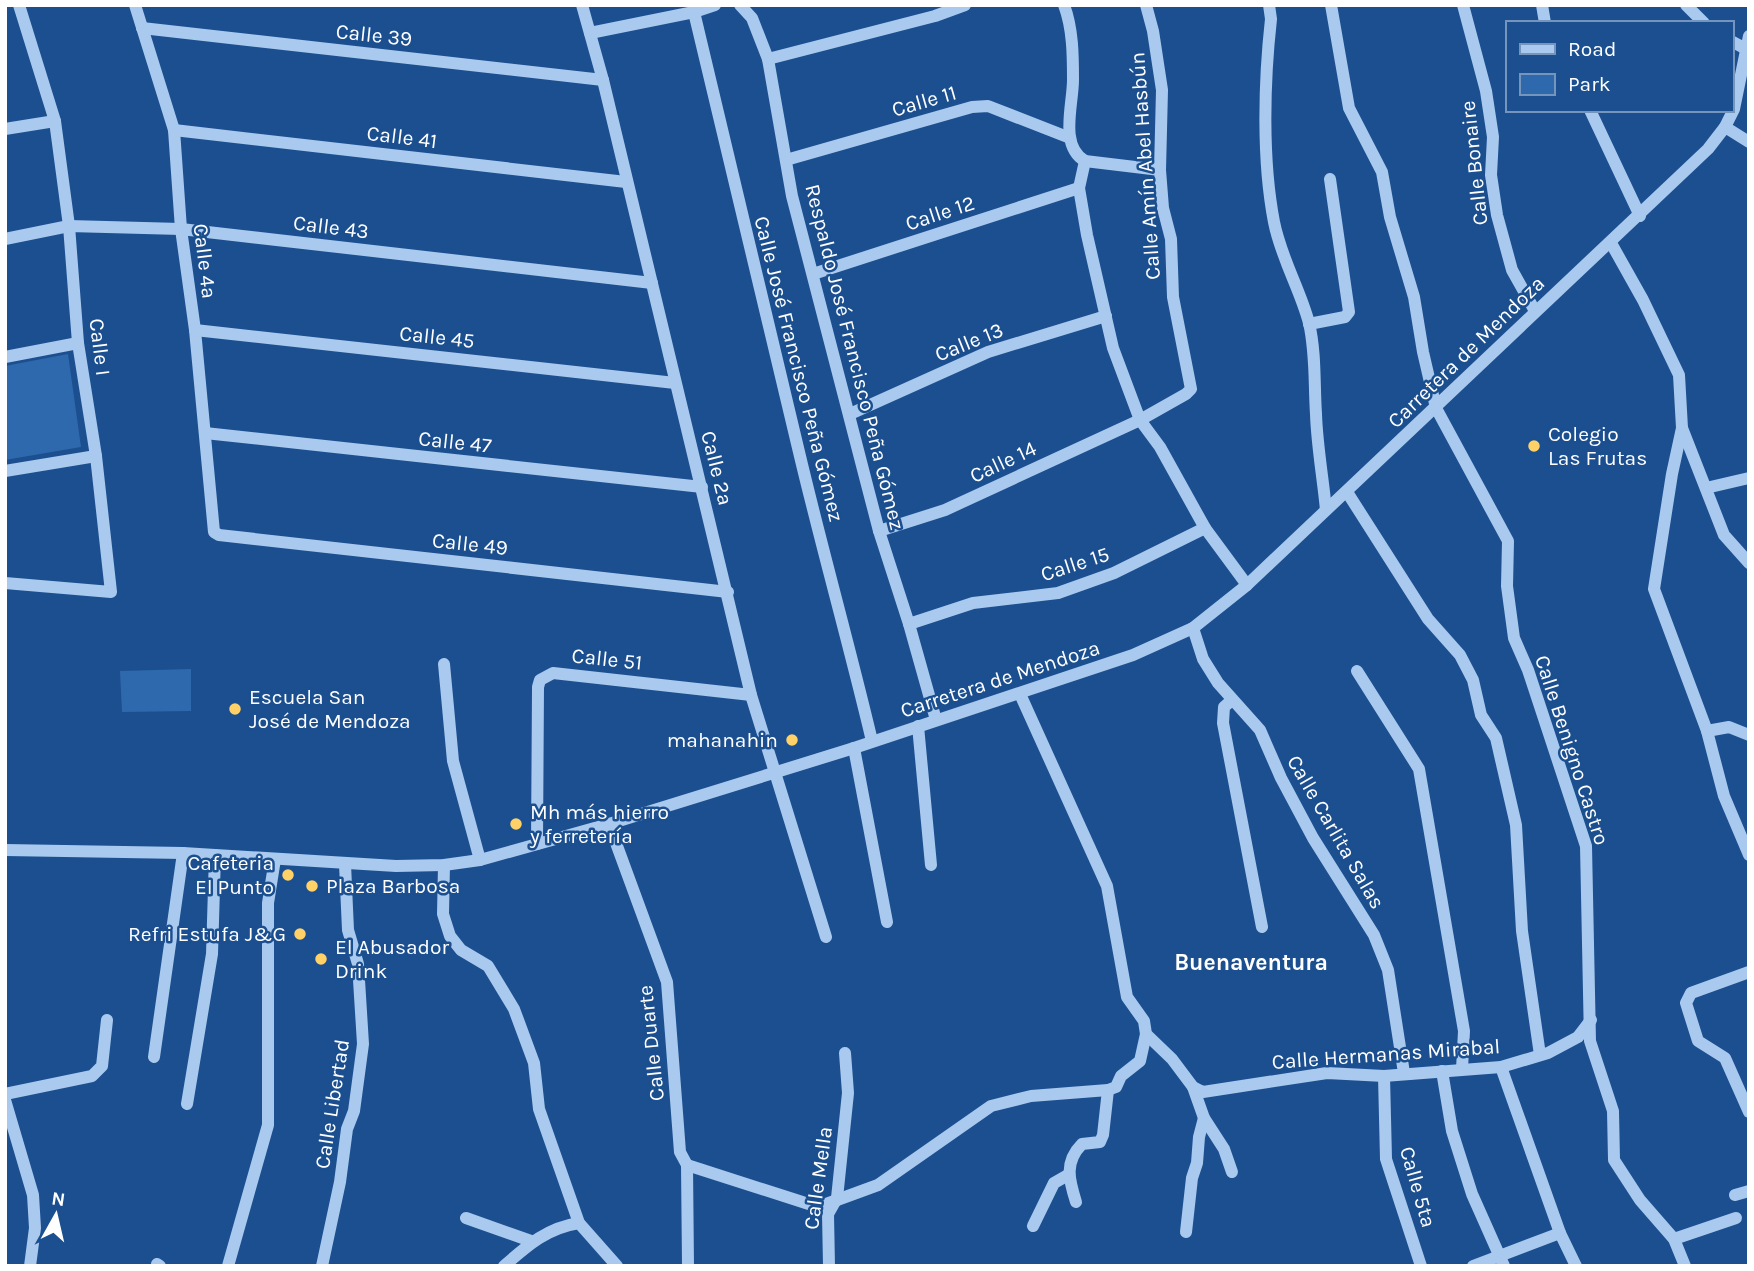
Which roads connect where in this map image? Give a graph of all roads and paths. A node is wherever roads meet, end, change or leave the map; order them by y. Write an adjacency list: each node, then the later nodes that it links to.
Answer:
1 (19, 5): 25 (street, Calle I)
2 (135, 5): 15 (street, Calle 4a)
3 (582, 5): 16 (street, Calle 2a)
4 (715, 5): 13 (street)
5 (740, 5): 20 (street, Respaldo José Francisco Peña Gómez)
6 (965, 5): 20 (street)
7 (1064, 5): 29 (street)
8 (1146, 5): 33 (street, Calle Amín Abel Hasbún)
9 (1269, 5): 46 (street)
10 (1331, 5): 51 (street, Calle Benigno Castro)
11 (1463, 5): 44 (street, Calle Bonaire)
12 (1686, 5): 14 (street)
13 (694, 9): 16 (street); 81 (street, Calle José Francisco Peña Gómez)
14 (1702, 21)
15 (142, 28): 21 (street, Calle 39); 28 (street, Calle 4a)
16 (590, 33): 21 (street, Calle 2a)
17 (1749, 36): 19 (street, Carretera de Mendoza)
18 (1733, 42): 19 (street)
19 (1746, 49): 22 (street, Carretera de Mendoza)
20 (768, 59): 31 (street, Respaldo José Francisco Peña Gómez)
21 (603, 79): 35 (street, Calle 2a)
22 (1733, 111)
23 (1591, 112): 37 (street)
24 (1732, 112): 26 (street, Carretera de Mendoza)
25 (55, 121): 27 (street); 38 (street, Calle I)
26 (1725, 127): 30 (street); 37 (street, Carretera de Mendoza)
27 (5, 129)
28 (174, 130): 35 (street, Calle 41); 39 (street, Calle 4a)
29 (1070, 138): 31 (street, Calle 11); 32 (street)
30 (1749, 142)
31 (786, 160): 42 (street, Respaldo José Francisco Peña Gómez)
32 (1085, 162): 33 (street); 36 (street)
33 (1160, 170): 53 (street, Calle Amín Abel Hasbún)
34 (1330, 180): 46 (street)
35 (626, 182): 43 (street, Calle 2a)
36 (1079, 188): 42 (street, Calle 12); 45 (street)
37 (1640, 216): 41 (street, Carretera de Mendoza)
38 (69, 226): 39 (street, Calle 43); 40 (street, Calle 43); 48 (street, Calle I)
39 (181, 229): 43 (street, Calle 43); 47 (street, Calle 4a)
40 (5, 239)
41 (1611, 243): 44 (street, Carretera de Mendoza); 54 (street)
42 (813, 274): 52 (street, Respaldo José Francisco Peña Gómez)
43 (652, 283): 50 (street, Calle 2a)
44 (1535, 311): 51 (street, Carretera de Mendoza)
45 (1105, 316): 52 (street, Calle 13); 53 (street)
46 (1309, 324): 62 (street)
47 (195, 330): 50 (street, Calle 45); 55 (street, Calle 4a)
48 (78, 343): 49 (street); 56 (street, Calle I)
49 (5, 357)
50 (675, 383): 59 (street, Calle 2a)
51 (1436, 408): 61 (street, Carretera de Mendoza); 100 (street, Calle Benigno Castro)
52 (850, 414): 65 (street, Respaldo José Francisco Peña Gómez)
53 (1140, 420): 64 (street); 65 (street, Calle 14)
54 (1682, 428): 60 (street); 79 (street)
55 (205, 433): 59 (street, Calle 47); 63 (street, Calle 4a)
56 (96, 456): 57 (street); 67 (street, Calle I)
57 (5, 471)
58 (1749, 478): 60 (street)
59 (702, 488): 69 (street, Calle 2a)
60 (1706, 488): 66 (street)
61 (1347, 492): 62 (street, Carretera de Mendoza); 103 (street)
62 (1326, 510): 68 (street, Carretera de Mendoza)
63 (213, 528): 69 (street, Calle 49)
64 (1205, 528): 68 (street); 70 (street, Calle 15)
65 (879, 531): 70 (street, Respaldo José Francisco Peña Gómez)
66 (1749, 563)
67 (5, 583)
68 (1247, 585): 71 (street, Carretera de Mendoza)
69 (728, 592): 75 (street, Calle 2a)
70 (909, 624): 77 (street, Respaldo José Francisco Peña Gómez)
71 (1193, 628): 74 (street, Carretera de Mendoza); 76 (street, Calle Carlita Salas)
72 (444, 664): 91 (street)
73 (1357, 671): 106 (street)
74 (1020, 694): 77 (street, Carretera de Mendoza); 101 (street)
75 (751, 695): 83 (street, Calle 2a); 85 (street, Calle 51)
76 (1233, 701): 96 (street); 108 (street, Calle Carlita Salas)
77 (936, 720): 78 (street, Carretera de Mendoza)
78 (918, 726): 81 (street, Carretera de Mendoza); 94 (street)
79 (1707, 731): 80 (street); 89 (street)
80 (1749, 735)
81 (872, 741): 82 (street, Carretera de Mendoza)
82 (854, 748): 83 (street, Carretera de Mendoza); 95 (street)
83 (774, 772): 84 (street, Carretera de Mendoza); 97 (street, Calle 2a)
84 (609, 824): 85 (street, Carretera de Mendoza); 117 (street, Calle Duarte)
85 (537, 845): 91 (street, Carretera de Mendoza)
86 (5, 850): 87 (street, Carretera de Mendoza)
87 (183, 853): 88 (street, Carretera de Mendoza); 104 (street)
88 (215, 855): 90 (street, Carretera de Mendoza); 114 (street)
89 (1749, 855)
90 (275, 859): 92 (street, Carretera de Mendoza); 134 (street)
91 (480, 860): 93 (street, Carretera de Mendoza)
92 (345, 864): 93 (street, Carretera de Mendoza); 135 (street, Calle Libertad)
93 (444, 865): 126 (street)
94 (931, 865)
95 (887, 922)
96 (1262, 927)
97 (826, 937)
98 (1749, 972): 115 (street)
99 (107, 1020): 112 (street)
100 (1591, 1020): 103 (street, Calle Hermanas Mirabal); 130 (street, Calle Benigno Castro)
101 (1146, 1034): 110 (street); 111 (street)
102 (845, 1053): 122 (street, Calle Mella)
103 (1540, 1055): 105 (street, Calle Hermanas Mirabal)
104 (154, 1057)
105 (1501, 1067): 106 (street, Calle Hermanas Mirabal); 129 (street)
106 (1462, 1069): 107 (street, Calle Hermanas Mirabal)
107 (1442, 1071): 108 (street, Calle Hermanas Mirabal); 132 (street)
108 (1404, 1073): 109 (street, Calle Hermanas Mirabal)
109 (1384, 1076): 110 (street, Calle Hermanas Mirabal); 140 (street, Calle 5ta)
110 (1194, 1087): 116 (street)
111 (1108, 1090): 119 (street); 122 (street)
112 (5, 1094)
113 (5, 1100): 133 (street)
114 (187, 1104)
115 (1749, 1112)
116 (1204, 1118): 118 (street); 128 (street)
117 (687, 1166): 122 (street); 138 (street, Calle Duarte)
118 (1232, 1172)
119 (1068, 1175): 123 (street); 127 (street)
120 (1749, 1191): 121 (street)
121 (1735, 1195)
122 (837, 1198): 139 (street, Calle Mella)
123 (1076, 1202)
124 (466, 1217): 131 (street)
125 (1736, 1218): 130 (street)
126 (579, 1223): 131 (street); 137 (street)
127 (1033, 1226)
128 (1186, 1232)
129 (1560, 1233): 132 (street); 142 (street)
130 (1674, 1239): 143 (street, Calle Benigno Castro)
131 (531, 1241): 136 (street)
132 (1501, 1260): 141 (street)
133 (30, 1266)
134 (228, 1266)
135 (321, 1266)
136 (504, 1266)
137 (617, 1266)
138 (688, 1266)
139 (829, 1266)
140 (1421, 1266)
141 (1473, 1266)
142 (1576, 1266)
143 (1685, 1266)

